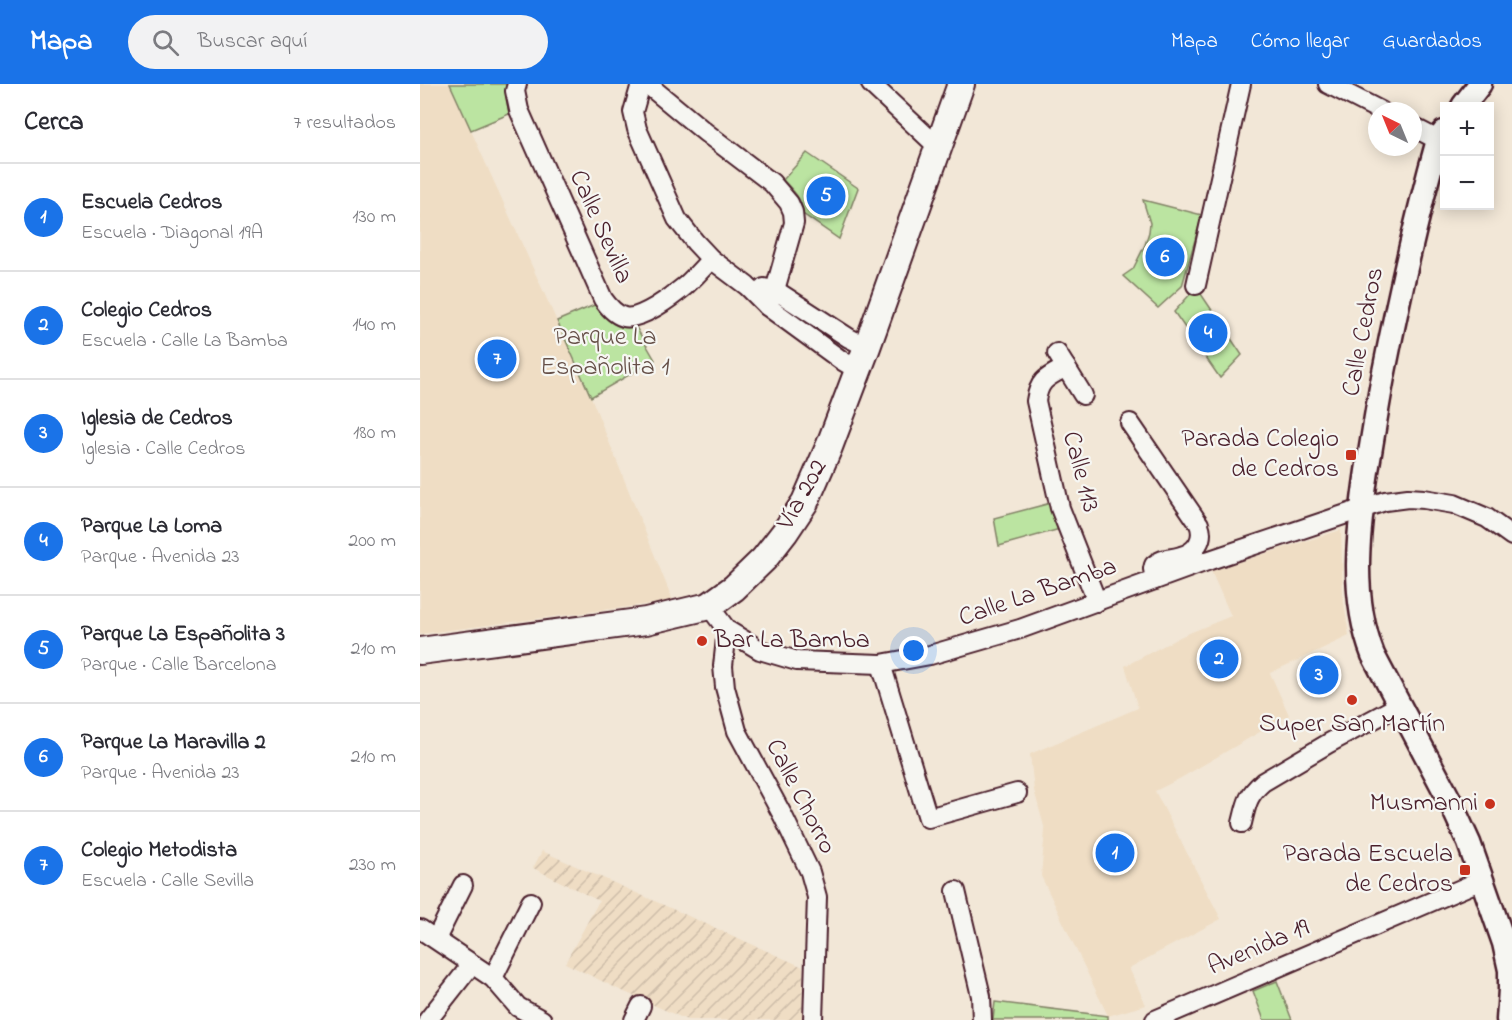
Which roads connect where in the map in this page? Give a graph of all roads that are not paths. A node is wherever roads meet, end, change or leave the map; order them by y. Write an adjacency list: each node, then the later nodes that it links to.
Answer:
1 (517, 84): 15 (street, Calle Sevilla)
2 (640, 84): 15 (street)
3 (647, 84): 17 (street)
4 (871, 84): 14 (street)
5 (960, 84): 14 (main road, Vía 202)
6 (1241, 84): 16 (street)
7 (1328, 84): 10 (street)
8 (1480, 84): 9 (street)
9 (1466, 102)
10 (1368, 104)
11 (1422, 130): 12 (street)
12 (1440, 136)
13 (1440, 140): 21 (street, Calle Cedros)
14 (938, 147): 18 (main road, Vía 202)
15 (711, 259): 17 (street)
16 (1196, 285)
17 (771, 298): 18 (street)
18 (863, 358): 25 (main road, Vía 202)
19 (1083, 394): 24 (street, Calle 113)
20 (1130, 423): 23 (street)
21 (1361, 509): 22 (street, Calle La Bamba); 23 (street, Calle La Bamba); 29 (street, Calle Cedros)
22 (1512, 536)
23 (1155, 580): 24 (street, Calle La Bamba)
24 (1097, 602): 28 (street, Calle La Bamba)
25 (709, 606): 26 (street); 27 (main road, Vía 202)
26 (727, 630): 28 (street, Calle La Bamba); 42 (street, Calle Chorro)
27 (420, 651)
28 (881, 664): 30 (street)
29 (1398, 706): 31 (street); 32 (street, Calle Cedros)
30 (1017, 793)
31 (1242, 823)
32 (1482, 880): 44 (street, Avenida 19); 45 (street, Calle Cedros)
33 (463, 885): 37 (street)
34 (956, 891): 43 (street)
35 (531, 902): 39 (street)
36 (420, 929): 37 (street)
37 (436, 939): 38 (street)
38 (472, 964): 39 (street); 41 (street)
39 (493, 978): 40 (street)
40 (529, 1017)
41 (428, 1020)
42 (813, 1020)
43 (982, 1020)
44 (1155, 1020)
45 (1508, 1020)

